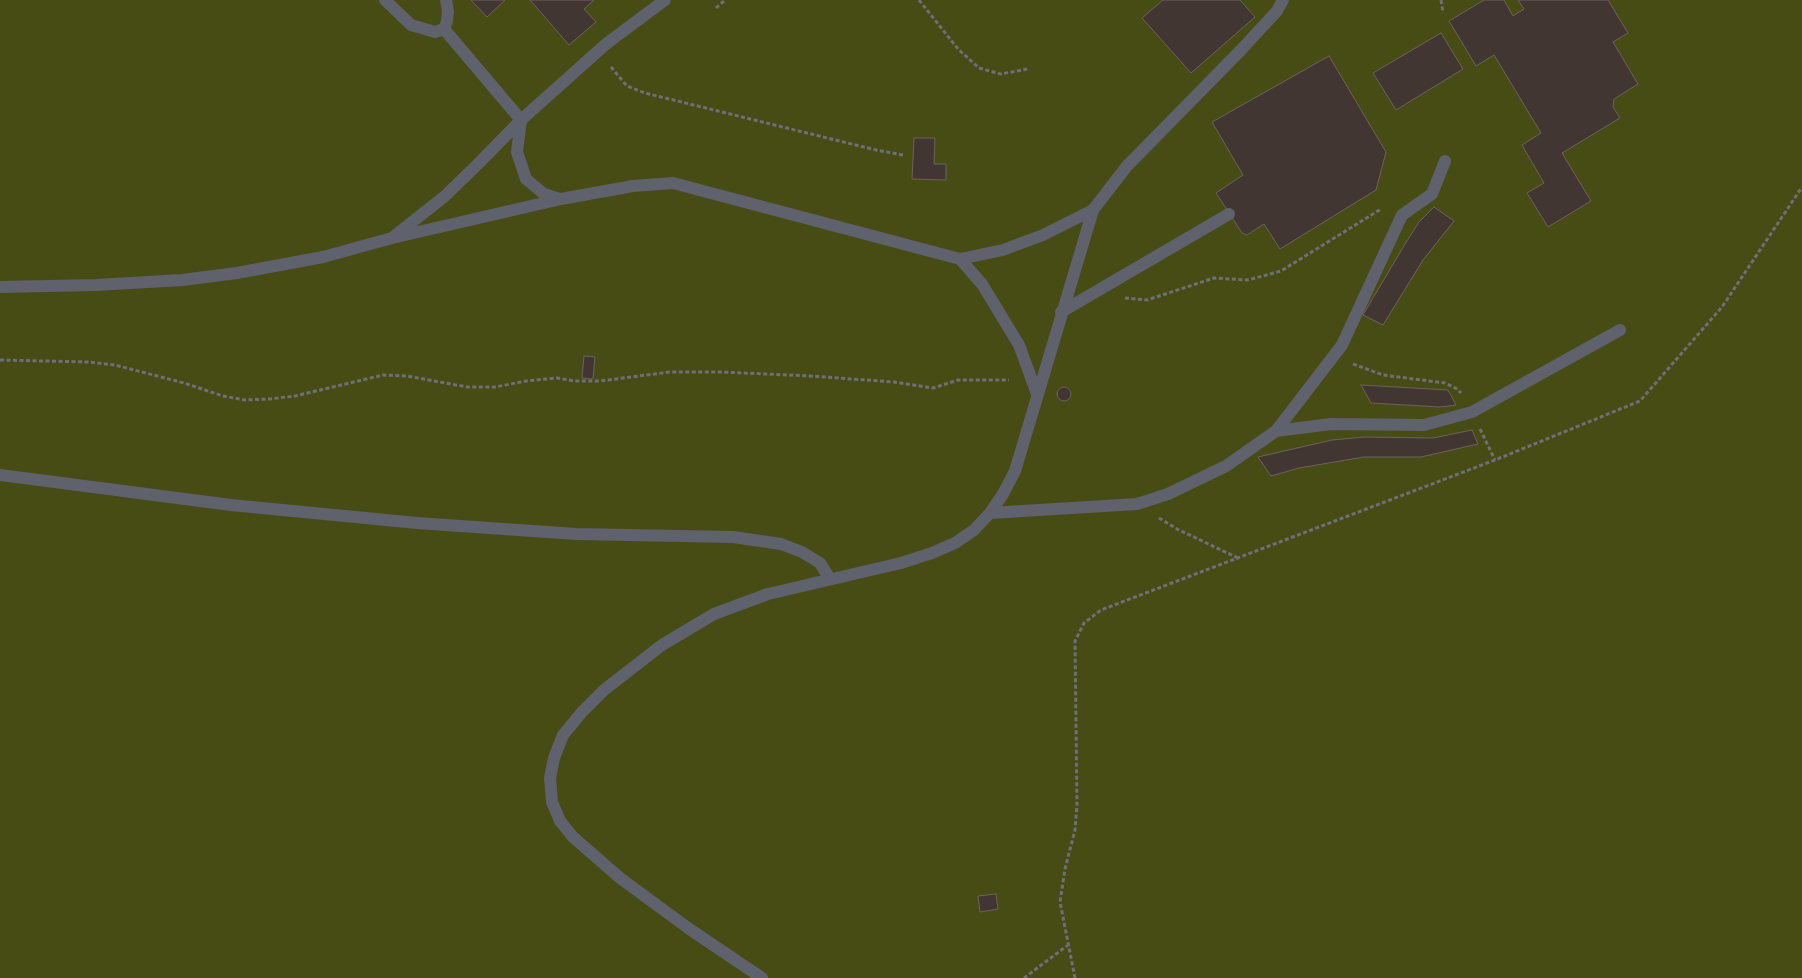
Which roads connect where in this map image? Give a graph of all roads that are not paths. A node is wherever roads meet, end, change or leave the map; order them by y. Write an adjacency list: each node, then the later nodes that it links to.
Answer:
1 (385, 0): 5 (lane)
2 (446, 0): 5 (lane)
3 (665, 0): 6 (lane)
4 (1284, 0): 9 (lane)
5 (444, 29): 6 (lane)
6 (521, 120): 8 (lane); 11 (lane)
7 (1445, 160): 17 (lane)
8 (561, 199): 11 (lane); 12 (lane)
9 (1093, 210): 12 (lane); 14 (lane)
10 (1229, 214): 14 (lane)
11 (392, 238): 13 (lane)
12 (960, 260): 16 (lane)
13 (0, 287)
14 (1062, 312): 16 (lane)
15 (1620, 330): 17 (lane)
16 (1037, 394): 19 (lane)
17 (1276, 431): 19 (lane)
18 (0, 475): 20 (lane)
19 (990, 513): 20 (lane)
20 (830, 578): 21 (lane)
21 (762, 978)

